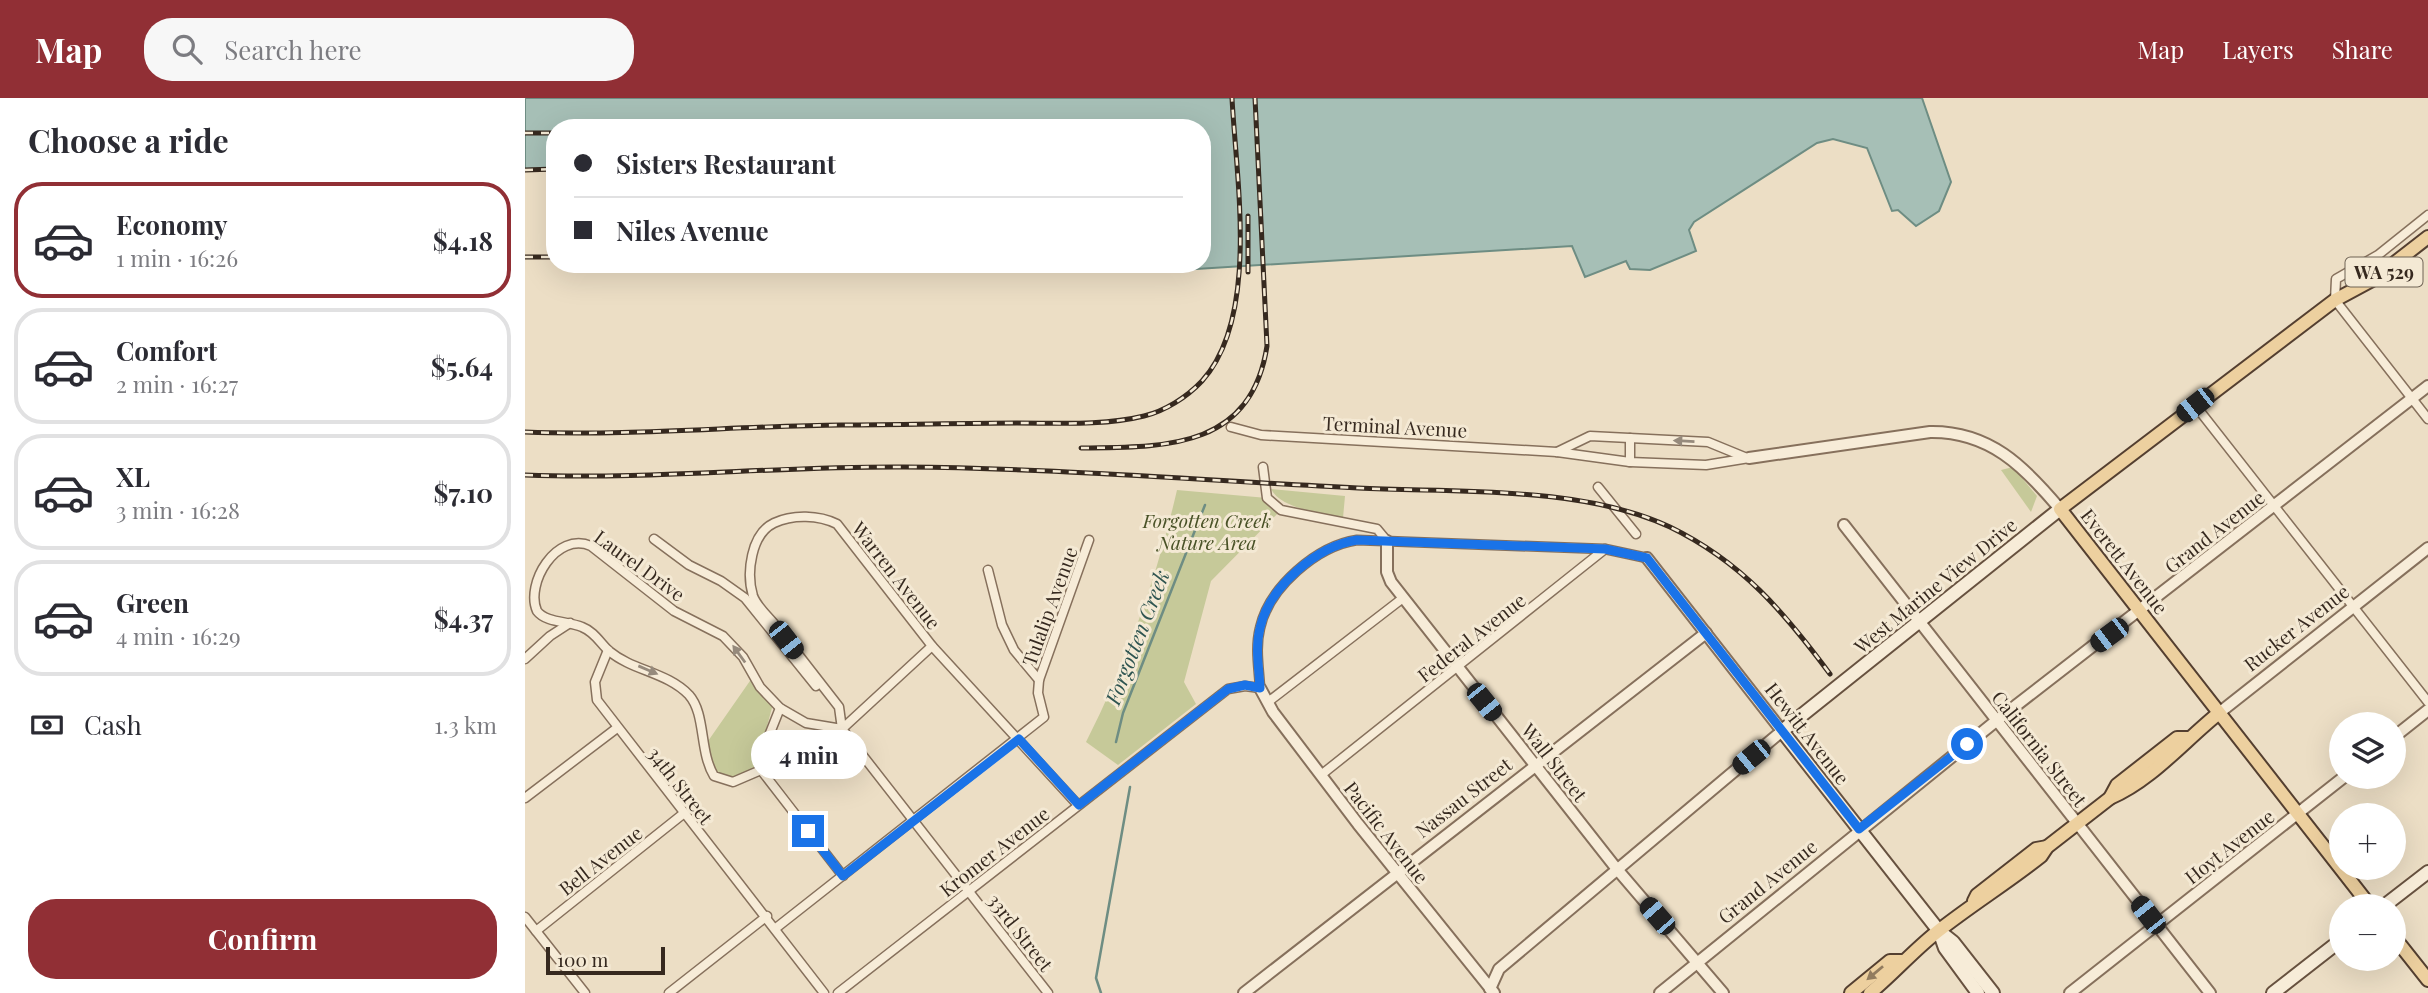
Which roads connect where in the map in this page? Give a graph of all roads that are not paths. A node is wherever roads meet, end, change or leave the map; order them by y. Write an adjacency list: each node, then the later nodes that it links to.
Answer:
1 (2428, 215): 3 (street)
2 (2428, 237): 3 (main road, West Marine View Drive / WA 529)
3 (2335, 300): 5 (street); 6 (main road, West Marine View Drive / WA 529)
4 (2428, 386): 5 (street, Grand Avenue)
5 (2412, 398): 7 (street); 15 (street, Grand Avenue)
6 (2195, 405): 15 (street); 16 (main road, West Marine View Drive / WA 529)
7 (2428, 419)
8 (1231, 427): 10 (street, Terminal Avenue)
9 (1630, 438): 10 (street, Terminal Avenue); 11 (street, Terminal Avenue, one-way to 9); 12 (street)
10 (1557, 452): 12 (street, Terminal Avenue)
11 (1749, 458): 12 (street, Terminal Avenue); 16 (street, Everett Avenue)
12 (1630, 462)
13 (1263, 467): 21 (street)
14 (1598, 487): 18 (street)
15 (2274, 506): 27 (street); 28 (street, Grand Avenue)
16 (2060, 509): 28 (main road, Everett Avenue); 30 (main road, West Marine View Drive)
17 (1843, 525): 30 (street, California Street)
18 (1636, 534)
19 (654, 539): 43 (street)
20 (1089, 540): 36 (street, Tulalip Avenue)
21 (1387, 541): 23 (street); 26 (street, Wall Street); 37 (street)
22 (2428, 548): 27 (street, Rucker Avenue)
23 (1605, 549): 24 (street); 35 (street, Federal Avenue)
24 (1647, 558): 31 (street, Hewitt Avenue)
25 (988, 570): 36 (street)
26 (1403, 598): 35 (street, Wall Street); 38 (street)
27 (2353, 607): 39 (street); 42 (street, Rucker Avenue)
28 (2139, 611): 42 (main road, Everett Avenue); 44 (street, Grand Avenue)
29 (570, 623): 33 (street, Laurel Drive); 34 (street); 40 (street, Laurel Drive, one-way to 29)
30 (1920, 623): 44 (street, California Street); 48 (main road, West Marine View Drive)
31 (1706, 633): 48 (street, Hewitt Avenue); 50 (street, Nassau Street)
32 (932, 646): 43 (street, Warren Avenue); 47 (street); 49 (street)
33 (608, 650): 46 (street, 34th Street); 51 (street, Laurel Drive, one-way to 51)
34 (525, 659)
35 (1458, 668): 50 (street, Wall Street); 52 (street, Federal Avenue)
36 (1039, 680): 49 (street, Tulalip Avenue)
37 (1260, 688): 38 (street, Pacific Avenue); 55 (street, Kromer Avenue)
38 (1268, 702): 52 (street, Pacific Avenue)
39 (2428, 702)
40 (780, 708): 47 (street, Laurel Drive); 51 (street)
41 (2428, 710): 45 (street)
42 (2218, 713): 57 (main road, Everett Avenue); 59 (main road, Rucker Avenue)
43 (842, 717): 47 (street)
44 (1996, 721): 59 (street, California Street); 60 (street, Grand Avenue)
45 (2406, 727)
46 (617, 728): 54 (street); 56 (street, 34th Street)
47 (842, 729): 58 (street, 33rd Street)
48 (1782, 731): 60 (main road, Hewitt Avenue); 61 (street, West Marine View Drive)
49 (1019, 739): 55 (street); 58 (street, Tulalip Avenue)
50 (1534, 764): 61 (street, Wall Street); 62 (street, Nassau Street)
51 (761, 770): 64 (street)
52 (1321, 775): 62 (street, Pacific Avenue)
53 (2329, 789): 57 (street, Hoyt Avenue)
54 (525, 798)
55 (1079, 805): 65 (street, Kromer Avenue)
56 (683, 814): 68 (street, 34th Street); 72 (street, Bell Avenue)
57 (2298, 814): 66 (main road, Everett Avenue); 70 (street, Hoyt Avenue)
58 (914, 821): 64 (street, Tulalip Avenue); 65 (street, 33rd Street)
59 (2077, 824): 70 (street, California Street); 73 (main road, Rucker Avenue)
60 (1859, 829): 73 (main road, Hewitt Avenue); 76 (street, Grand Avenue)
61 (1616, 868): 76 (street, Wall Street); 80 (street, West Marine View Drive)
62 (1396, 872): 80 (street, Pacific Avenue); 85 (street, Nassau Street)
63 (2428, 872): 67 (main road)
64 (843, 876): 71 (street, Tulalip Avenue)
65 (968, 890): 79 (street, 33rd Street); 84 (street, Kromer Avenue)
66 (2361, 894)
67 (2400, 894)
68 (767, 916): 71 (street, 34th Street); 82 (street)
69 (525, 917): 72 (street)
70 (2156, 925): 92 (street, Hoyt Avenue); 93 (street, California Street)
71 (776, 928): 83 (street)
72 (536, 931): 81 (street)
73 (1939, 931): 77 (main road, Rucker Avenue); 90 (main road, Hewitt Avenue); 91 (main road, Hewitt Avenue)
74 (2329, 949): 94 (main road)
75 (2406, 952): 78 (main road)
76 (1696, 961): 86 (street, Grand Avenue); 87 (street, Wall Street)
77 (1902, 961): 88 (main road, Rucker Avenue, one-way to 88); 89 (main road, Rucker Avenue)
78 (2428, 980)
79 (1045, 992)
80 (1488, 992)
81 (585, 993)
82 (669, 993)
83 (824, 993)
84 (838, 993)
85 (1244, 993)
86 (1660, 993)
87 (1723, 993)
88 (1851, 993)
89 (1870, 993)
90 (1978, 993)
91 (1993, 993)
92 (2070, 993)
93 (2210, 993)
94 (2273, 993)

